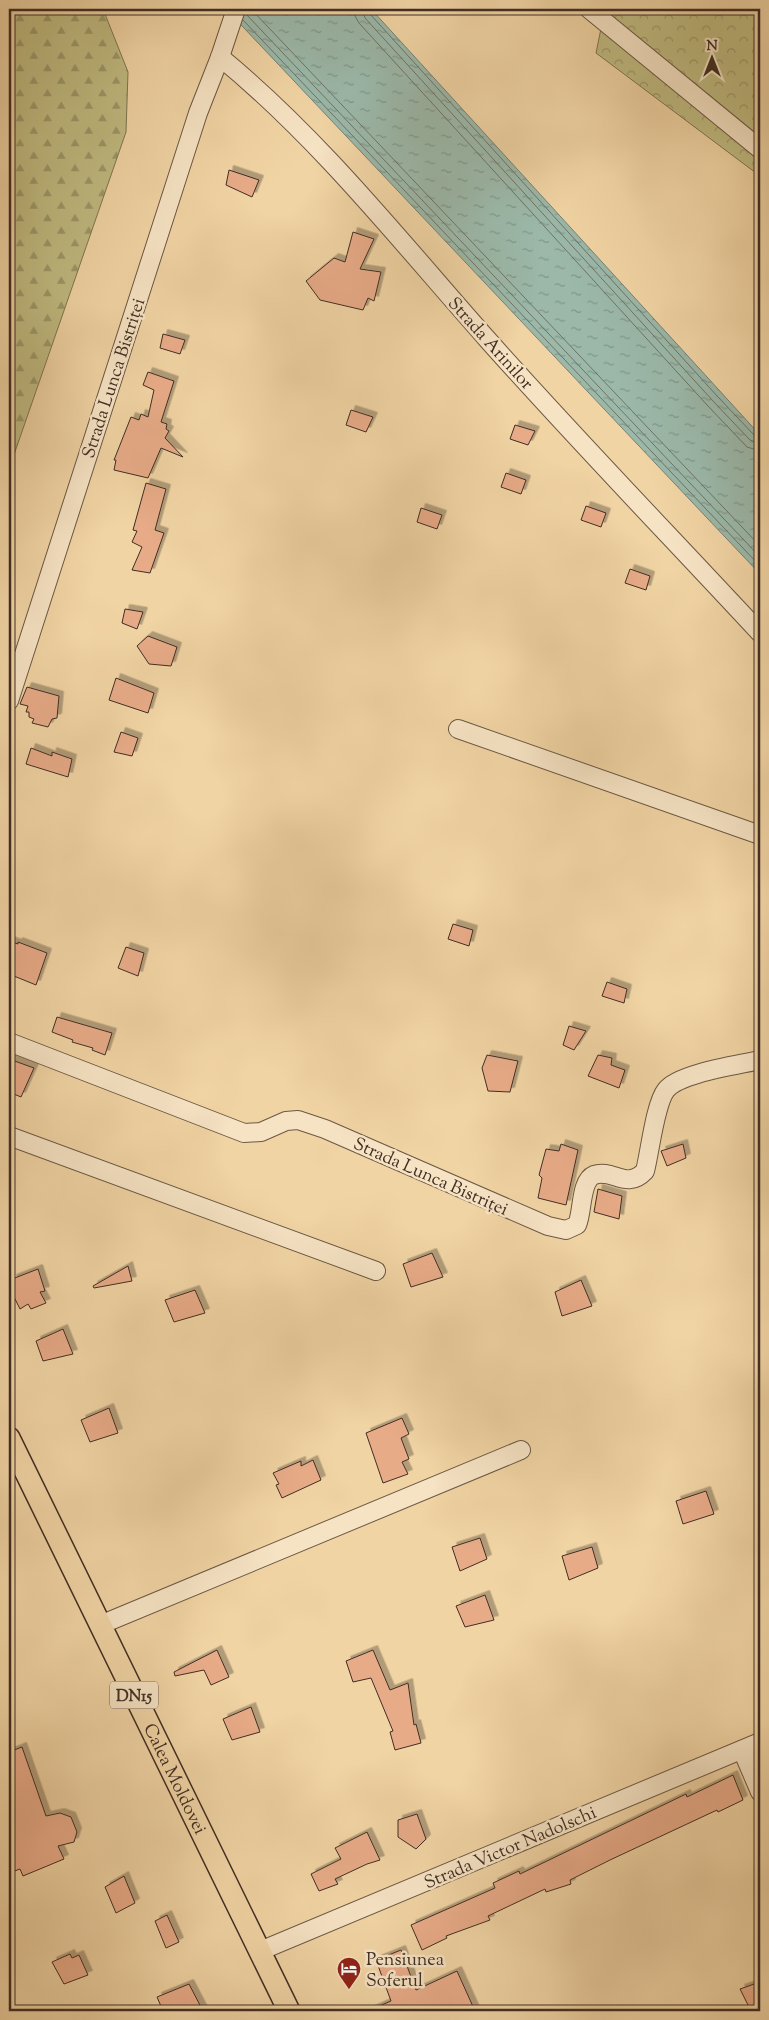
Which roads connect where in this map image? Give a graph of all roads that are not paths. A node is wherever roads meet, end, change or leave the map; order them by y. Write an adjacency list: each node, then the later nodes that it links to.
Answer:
1 (236, 9): 3 (street, Strada Lunca Bistriței)
2 (589, 9): 4 (street)
3 (220, 57): 5 (street, Strada Arinilor); 6 (street, Strada Lunca Bistriței)
4 (760, 149)
5 (760, 632)
6 (9, 701)
7 (458, 729): 8 (street)
8 (760, 836)
9 (9, 1042): 10 (street, Strada Lunca Bistriței)
10 (760, 1060)
11 (9, 1136): 12 (street)
12 (376, 1271)
13 (9, 1438): 15 (main road, Calea Moldovei / DN15)
14 (521, 1450): 15 (street)
15 (100, 1624): 19 (main road, Calea Moldovei / DN15)
16 (760, 1742): 17 (street, Strada Victor Nadolschi)
17 (742, 1750): 18 (street); 19 (street, Strada Victor Nadolschi)
18 (760, 1792)
19 (260, 1951): 20 (main road, Calea Moldovei / DN15)
20 (289, 2011)

